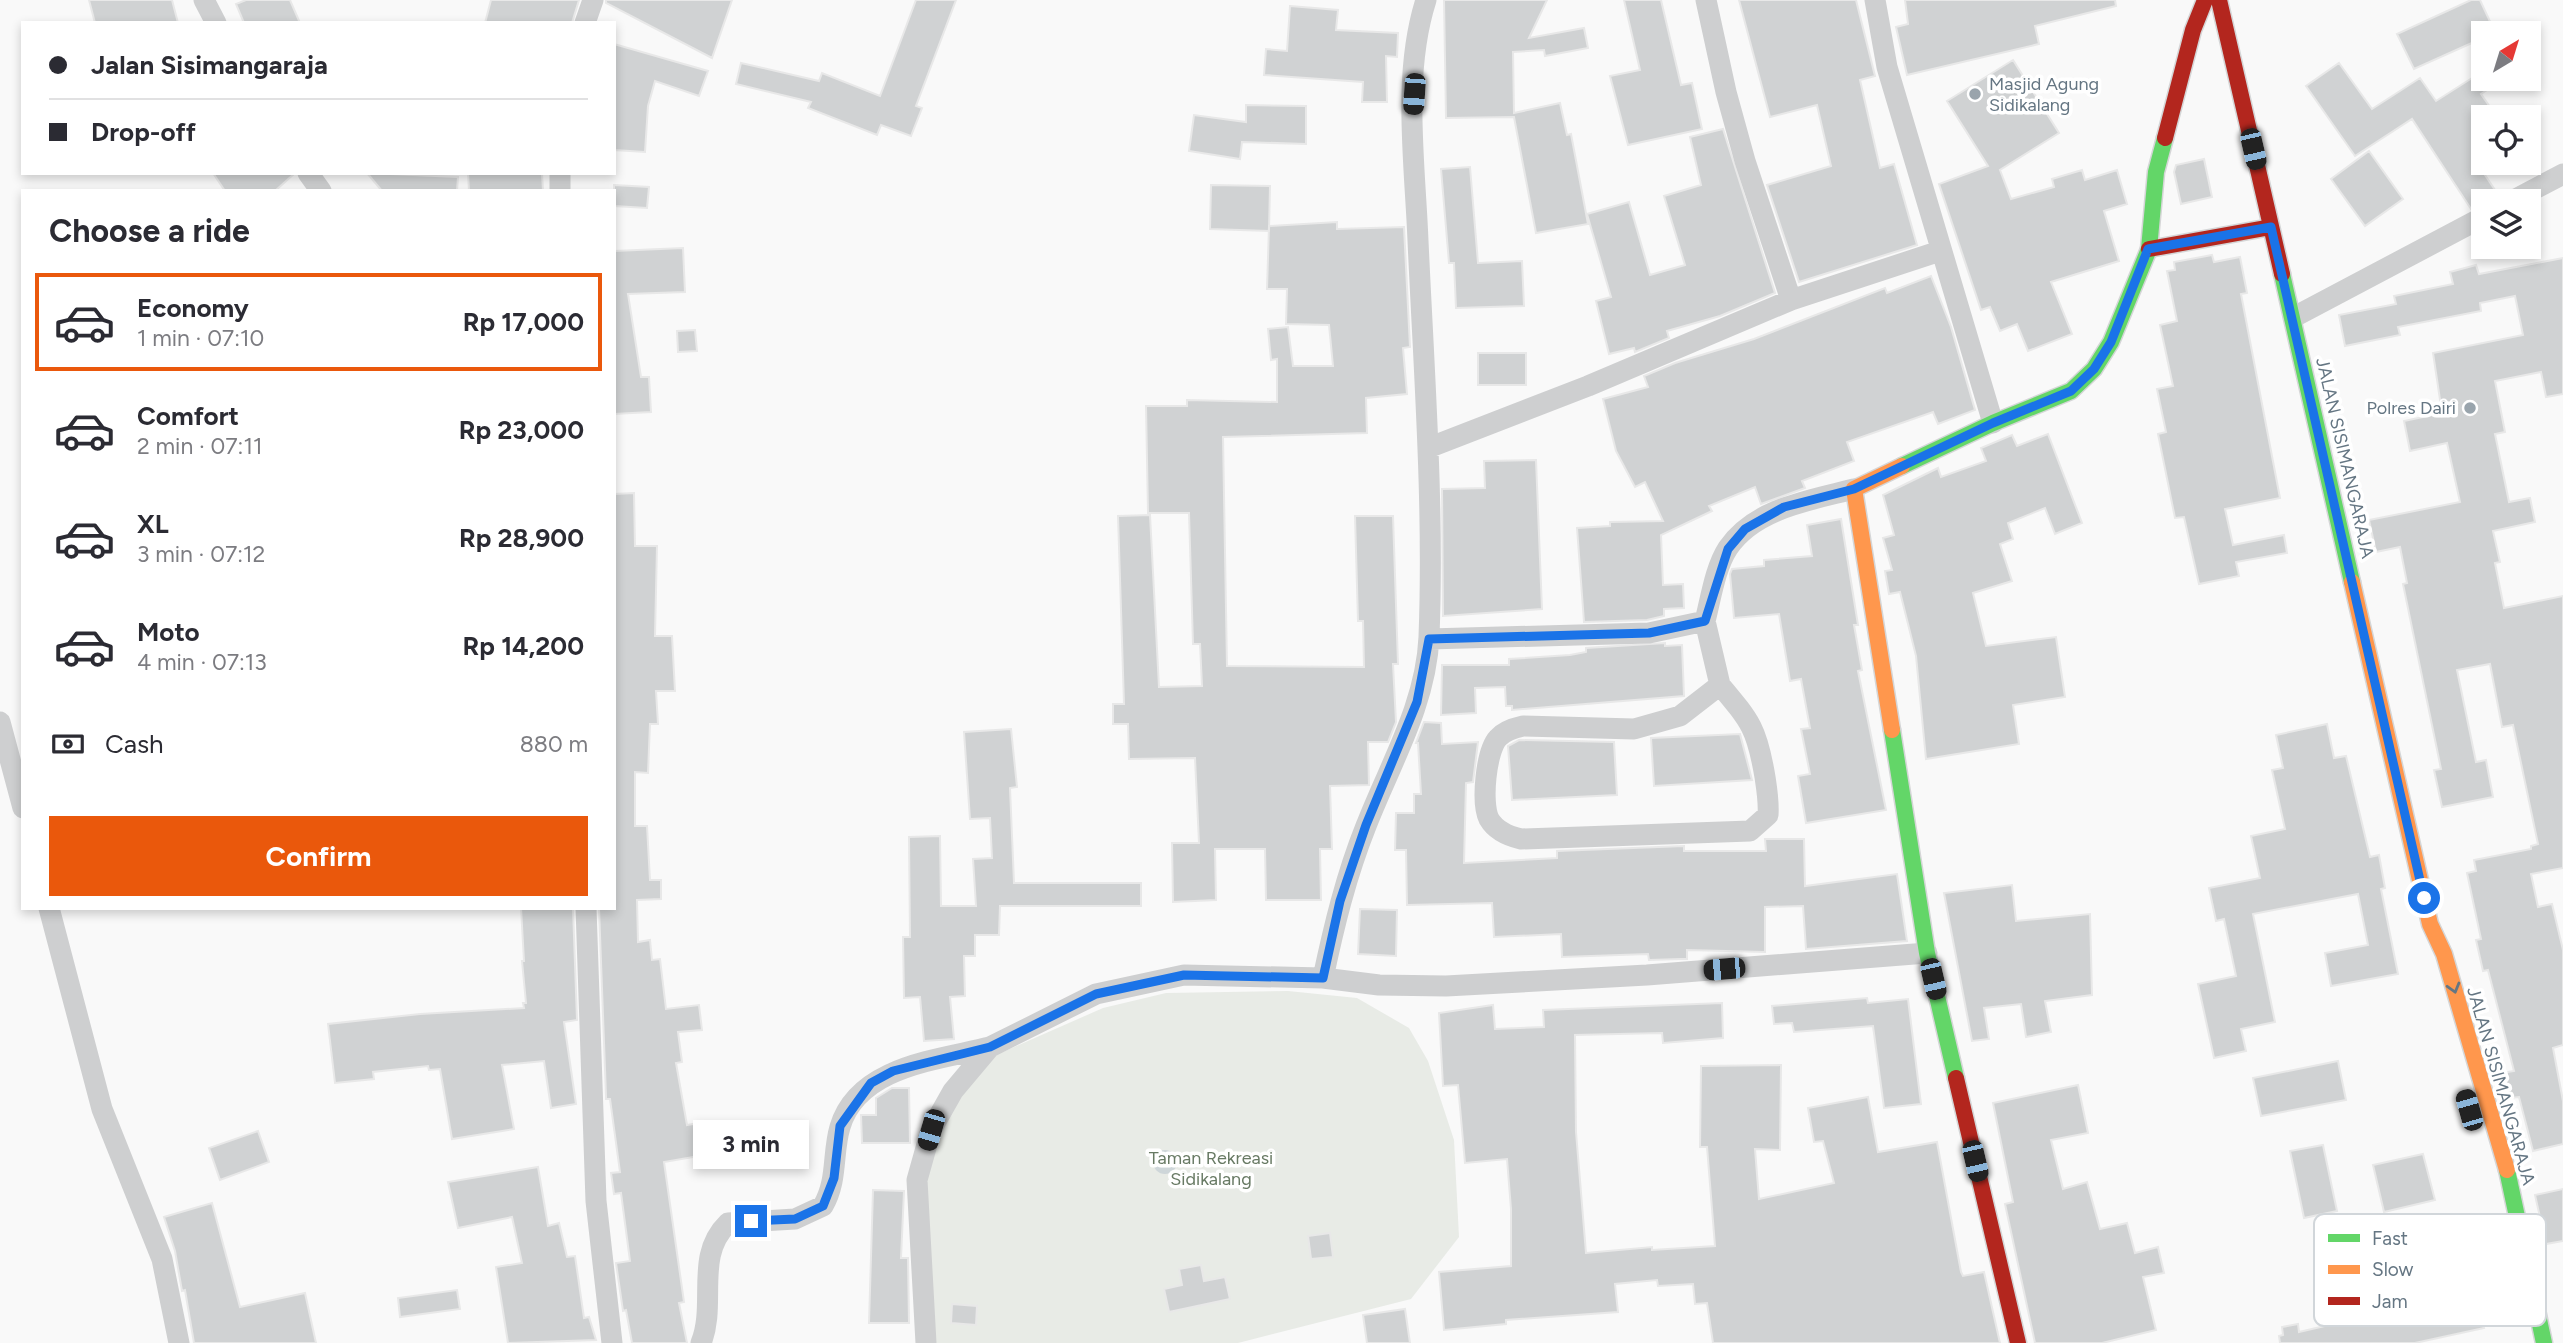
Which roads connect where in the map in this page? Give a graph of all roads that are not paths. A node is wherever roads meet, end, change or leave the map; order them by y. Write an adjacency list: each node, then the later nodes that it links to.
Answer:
1 (204, 0): 8 (street)
2 (593, 0): 9 (street)
3 (1426, 0): 19 (street)
4 (1706, 0): 16 (street)
5 (1875, 0): 15 (street)
6 (2205, 0): 14 (main road)
7 (2219, 0): 13 (main road, JALAN SISIMANGARAJA)
8 (215, 21)
9 (585, 21)
10 (2563, 174): 11 (street)
11 (2535, 189)
12 (2471, 222): 17 (street)
13 (2271, 227): 14 (main road); 17 (main road, JALAN SISIMANGARAJA)
14 (2148, 249): 18 (main road)
15 (1940, 251): 16 (street); 18 (street)
16 (1791, 300): 19 (street)
17 (2294, 317): 28 (main road, JALAN SISIMANGARAJA)
18 (1993, 423): 20 (main road)
19 (1428, 448): 22 (street)
20 (1854, 489): 21 (street); 29 (main road)
21 (1705, 621): 22 (street); 23 (street)
22 (1429, 639): 31 (street)
23 (1720, 685): 23 (street)
24 (0, 722): 25 (street)
25 (21, 801)
26 (50, 910): 34 (street)
27 (586, 910): 35 (street)
28 (2430, 924): 30 (main road, JALAN SISIMANGARAJA); 33 (main road, JALAN SISIMANGARAJA, one-way to 33)
29 (1927, 953): 31 (street); 38 (main road)
30 (2423, 955)
31 (1323, 978): 32 (street)
32 (990, 1047): 36 (street); 37 (street)
33 (2517, 1214)
34 (179, 1343)
35 (612, 1343)
36 (701, 1343)
37 (926, 1343)
38 (2018, 1343)

